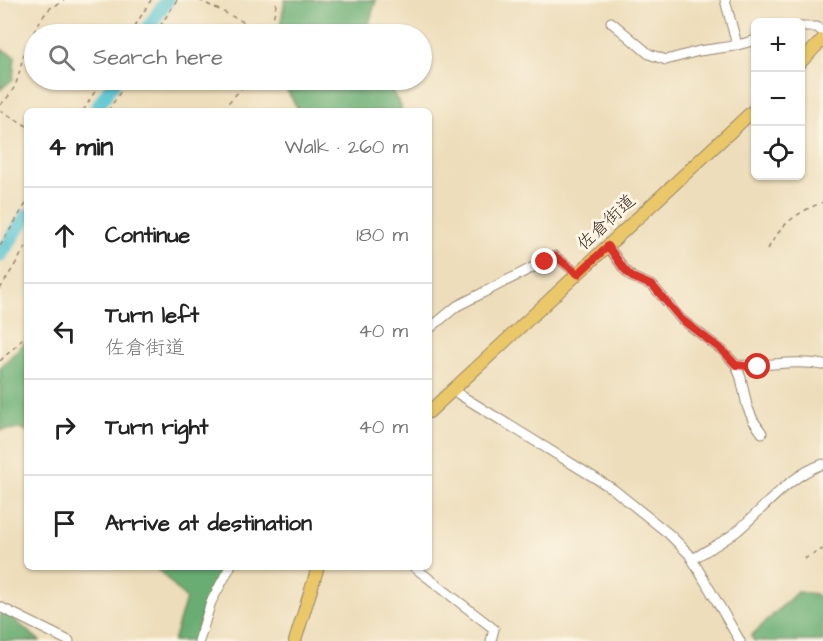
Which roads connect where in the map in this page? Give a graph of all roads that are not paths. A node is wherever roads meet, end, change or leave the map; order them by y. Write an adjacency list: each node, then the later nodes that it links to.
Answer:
1 (725, 0): 7 (street)
2 (611, 21): 7 (street)
3 (805, 27): 4 (street)
4 (823, 32)
5 (823, 39): 8 (main road)
6 (751, 41): 7 (street)
7 (737, 45)
8 (805, 59)
9 (751, 113): 10 (main road, 佐倉街道)
10 (608, 246): 11 (main road, 佐倉街道); 13 (street)
11 (578, 274): 12 (street); 15 (main road, 佐倉街道)
12 (432, 327)
13 (736, 365): 14 (street); 17 (street)
14 (823, 365)
15 (452, 390): 16 (main road, 佐倉街道); 19 (street)
16 (432, 409)
17 (762, 433)
18 (823, 464): 19 (street)
19 (693, 559): 28 (street)
20 (228, 570): 25 (street)
21 (317, 570): 26 (main road)
22 (418, 570): 27 (street)
23 (0, 607): 24 (street)
24 (69, 641)
25 (199, 641)
26 (295, 641)
27 (491, 641)
28 (740, 641)

